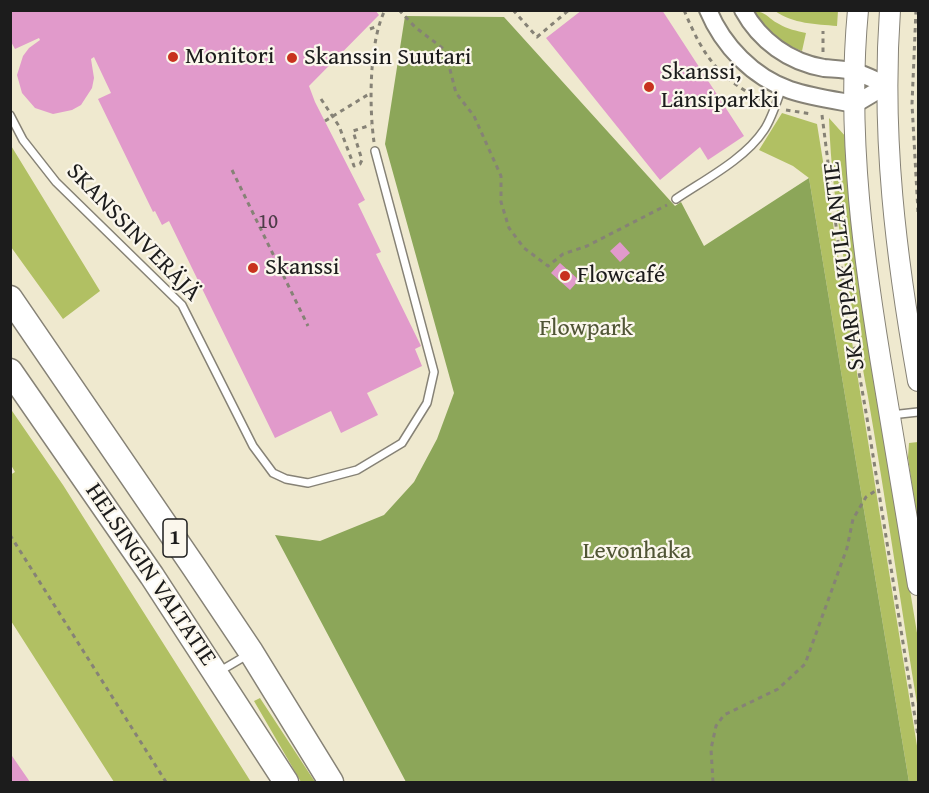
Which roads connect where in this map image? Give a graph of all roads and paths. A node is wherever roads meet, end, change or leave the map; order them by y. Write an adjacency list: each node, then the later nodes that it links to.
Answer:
1 (385, 10): 10 (path)
2 (399, 10): 27 (path)
3 (513, 10): 4 (path)
4 (569, 10)
5 (708, 10): 16 (street)
6 (743, 10): 14 (street)
7 (858, 10): 14 (main road, SKARPPAKULLANTIE)
8 (890, 10): 15 (main road)
9 (916, 10): 28 (path)
10 (378, 26): 11 (path); 17 (path)
11 (370, 29)
12 (823, 31): 13 (path)
13 (823, 48)
14 (855, 72): 15 (street); 19 (main road, SKARPPAKULLANTIE)
15 (887, 85): 19 (street); 32 (main road)
16 (783, 87): 19 (street); 27 (lane)
17 (370, 93): 22 (path); 24 (path)
18 (321, 99): 22 (path)
19 (855, 104): 34 (main road, SKARPPAKULLANTIE)
20 (822, 107): 35 (path)
21 (10, 115): 25 (lane, SKANSSINVERÄJÄ)
22 (334, 116): 23 (path); 24 (path)
23 (325, 121)
24 (371, 125): 25 (path)
25 (375, 151)
26 (232, 170): 30 (path)
27 (676, 199)
28 (918, 212)
29 (10, 298): 40 (highway, HELSINGIN VALTATIE / 1)
30 (308, 326)
31 (10, 371): 41 (highway, HELSINGIN VALTATIE / 1)
32 (918, 381)
33 (918, 412): 34 (lane)
34 (890, 415): 39 (main road, SKARPPAKULLANTIE)
35 (878, 489): 42 (path); 46 (path)
36 (10, 535): 37 (path)
37 (16, 543): 38 (path); 43 (path)
38 (10, 544)
39 (918, 585)
40 (251, 652): 41 (lane); 45 (highway, HELSINGIN VALTATIE / 1)
41 (216, 674): 44 (highway, HELSINGIN VALTATIE / 1)
42 (918, 736)
43 (166, 783)
44 (286, 783)
45 (331, 783)
46 (713, 783)

